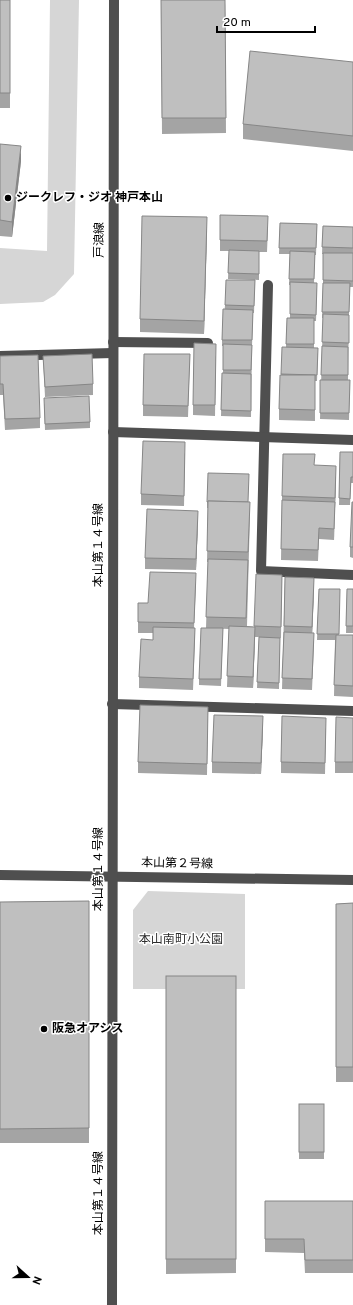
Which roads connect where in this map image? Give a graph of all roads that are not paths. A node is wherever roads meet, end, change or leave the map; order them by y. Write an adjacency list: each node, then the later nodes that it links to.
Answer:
1 (114, 0): 3 (street, 戸浪線)
2 (268, 285): 8 (street)
3 (113, 342): 4 (street); 5 (street, 戸浪線)
4 (208, 343)
5 (113, 353): 6 (street); 7 (street, 戸浪線)
6 (0, 356)
7 (113, 432): 8 (street); 11 (street, 本山第１４号線)
8 (264, 437): 9 (street); 10 (street)
9 (353, 440)
10 (353, 575)
11 (112, 704): 12 (street); 14 (street, 本山第１４号線)
12 (353, 711)
13 (0, 875): 14 (street, 本山第２号線)
14 (112, 877): 15 (street, 本山第２号線); 16 (street, 本山第１４号線)
15 (353, 880)
16 (112, 1305)

